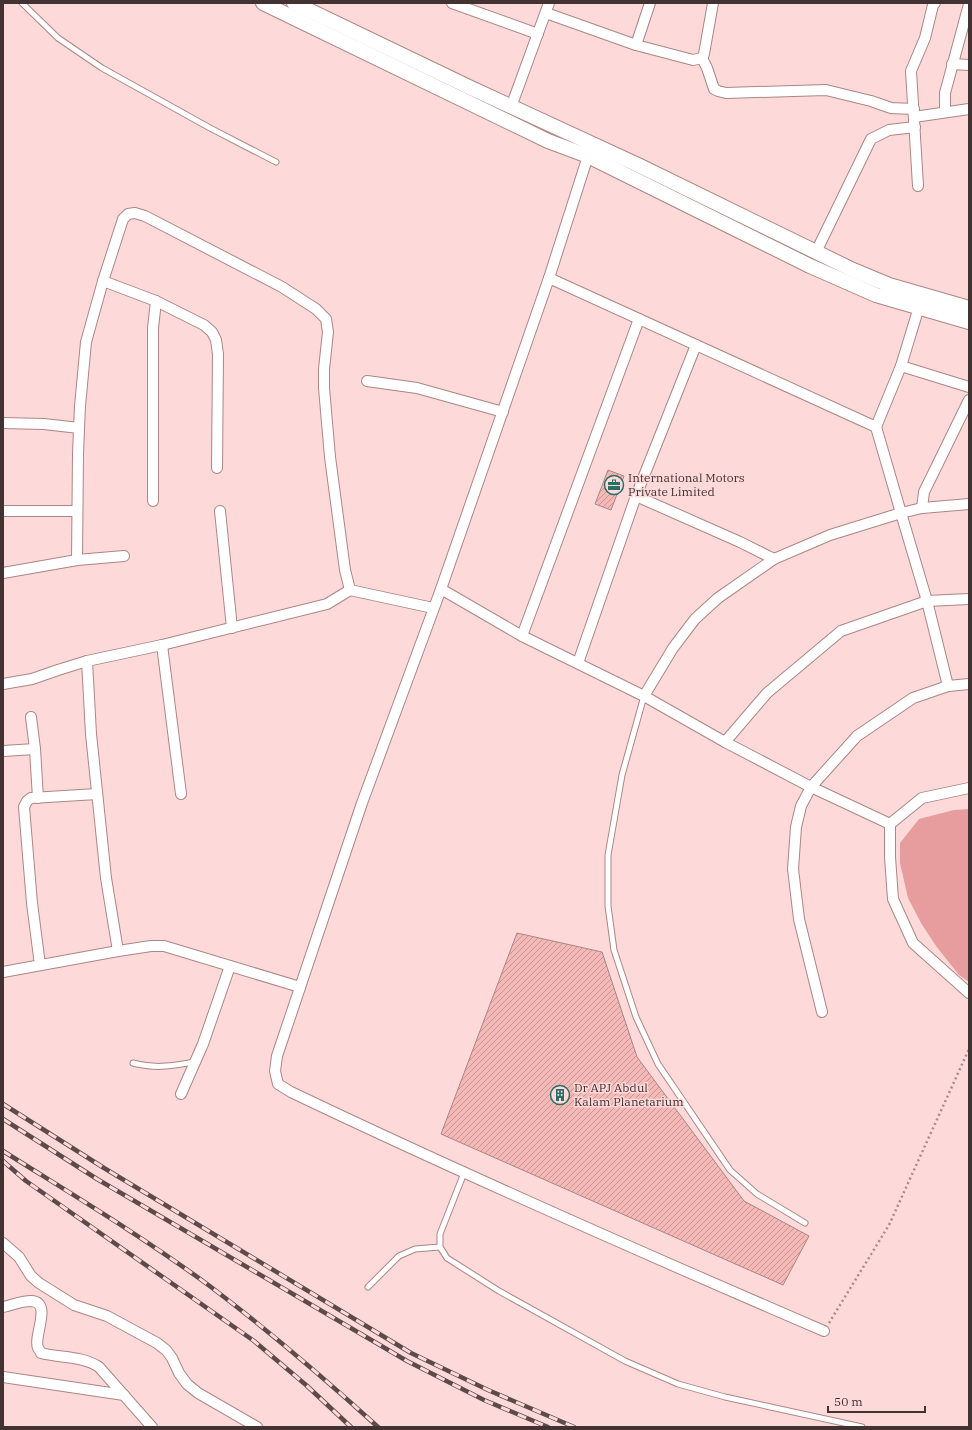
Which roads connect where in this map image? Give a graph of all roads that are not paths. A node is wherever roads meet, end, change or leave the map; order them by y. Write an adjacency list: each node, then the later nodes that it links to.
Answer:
1 (22, 3): 20 (lane)
2 (263, 3): 19 (main road)
3 (294, 3): 15 (main road)
4 (452, 3): 10 (street)
5 (650, 3): 11 (street)
6 (713, 3): 12 (street)
7 (935, 3): 18 (street)
8 (969, 4): 13 (street)
9 (548, 8): 10 (street); 11 (street)
10 (538, 34): 15 (street)
11 (636, 45): 12 (street)
12 (702, 58): 18 (street)
13 (952, 64): 14 (street); 17 (street)
14 (969, 65)
15 (511, 107): 22 (main road)
16 (969, 109): 17 (street)
17 (945, 112): 18 (street)
18 (914, 117): 21 (street); 22 (street)
19 (588, 156): 23 (street); 26 (main road)
20 (276, 162)
21 (918, 186)
22 (816, 252): 27 (main road)
23 (549, 278): 28 (street); 35 (street)
24 (103, 281): 25 (street); 38 (street); 53 (street)
25 (156, 301): 39 (street); 41 (street)
26 (919, 307): 29 (main road); 31 (street)
27 (969, 308)
28 (639, 319): 30 (street); 58 (street)
29 (969, 322)
30 (696, 345): 37 (street); 40 (street)
31 (901, 366): 33 (street); 37 (street)
32 (367, 381): 35 (street)
33 (969, 387)
34 (969, 400): 43 (street)
35 (503, 412): 52 (street)
36 (3, 423): 38 (street)
37 (876, 427): 47 (street)
38 (79, 428): 45 (street)
39 (216, 468)
40 (636, 496): 49 (street); 61 (street)
41 (153, 501)
42 (969, 504): 43 (street)
43 (922, 508): 47 (street)
44 (3, 511): 45 (street)
45 (77, 511): 50 (street)
46 (220, 511): 57 (street)
47 (901, 513): 49 (street); 55 (street)
48 (124, 556): 50 (street)
49 (774, 559): 65 (street)
50 (77, 560): 51 (street)
51 (3, 573)
52 (441, 588): 56 (street); 58 (street)
53 (350, 590): 56 (street); 57 (street)
54 (969, 599): 55 (street)
55 (927, 601): 64 (street); 67 (street)
56 (433, 608): 80 (street)
57 (232, 628): 59 (street)
58 (522, 636): 61 (street)
59 (162, 645): 60 (street); 73 (street)
60 (87, 661): 62 (street); 72 (street)
61 (578, 663): 65 (street)
62 (3, 684)
63 (969, 684): 64 (street)
64 (948, 686): 70 (street)
65 (644, 696): 67 (street); 87 (lane)
66 (31, 717): 68 (street)
67 (725, 742): 70 (street)
68 (35, 749): 69 (street); 74 (street)
69 (3, 750)
70 (811, 787): 75 (street); 82 (street)
71 (969, 788): 75 (street)
72 (97, 794): 74 (street); 76 (street)
73 (181, 794)
74 (38, 798): 77 (street)
75 (890, 824): 81 (street)
76 (118, 951): 77 (street); 78 (street)
77 (40, 965): 79 (street)
78 (230, 966): 80 (street); 83 (street)
79 (3, 972)
80 (300, 987): 86 (street)
81 (969, 992)
82 (822, 1012)
83 (194, 1062): 84 (lane); 85 (street)
84 (132, 1063)
85 (181, 1094)
86 (464, 1173): 89 (lane); 92 (street)
87 (805, 1223)
88 (3, 1243): 96 (street)
89 (440, 1247): 90 (lane); 97 (lane)
90 (368, 1286)
91 (3, 1308): 94 (street)
92 (824, 1331)
93 (3, 1377): 94 (street)
94 (124, 1396): 95 (street)
95 (152, 1427)
96 (257, 1427)
97 (862, 1427)

